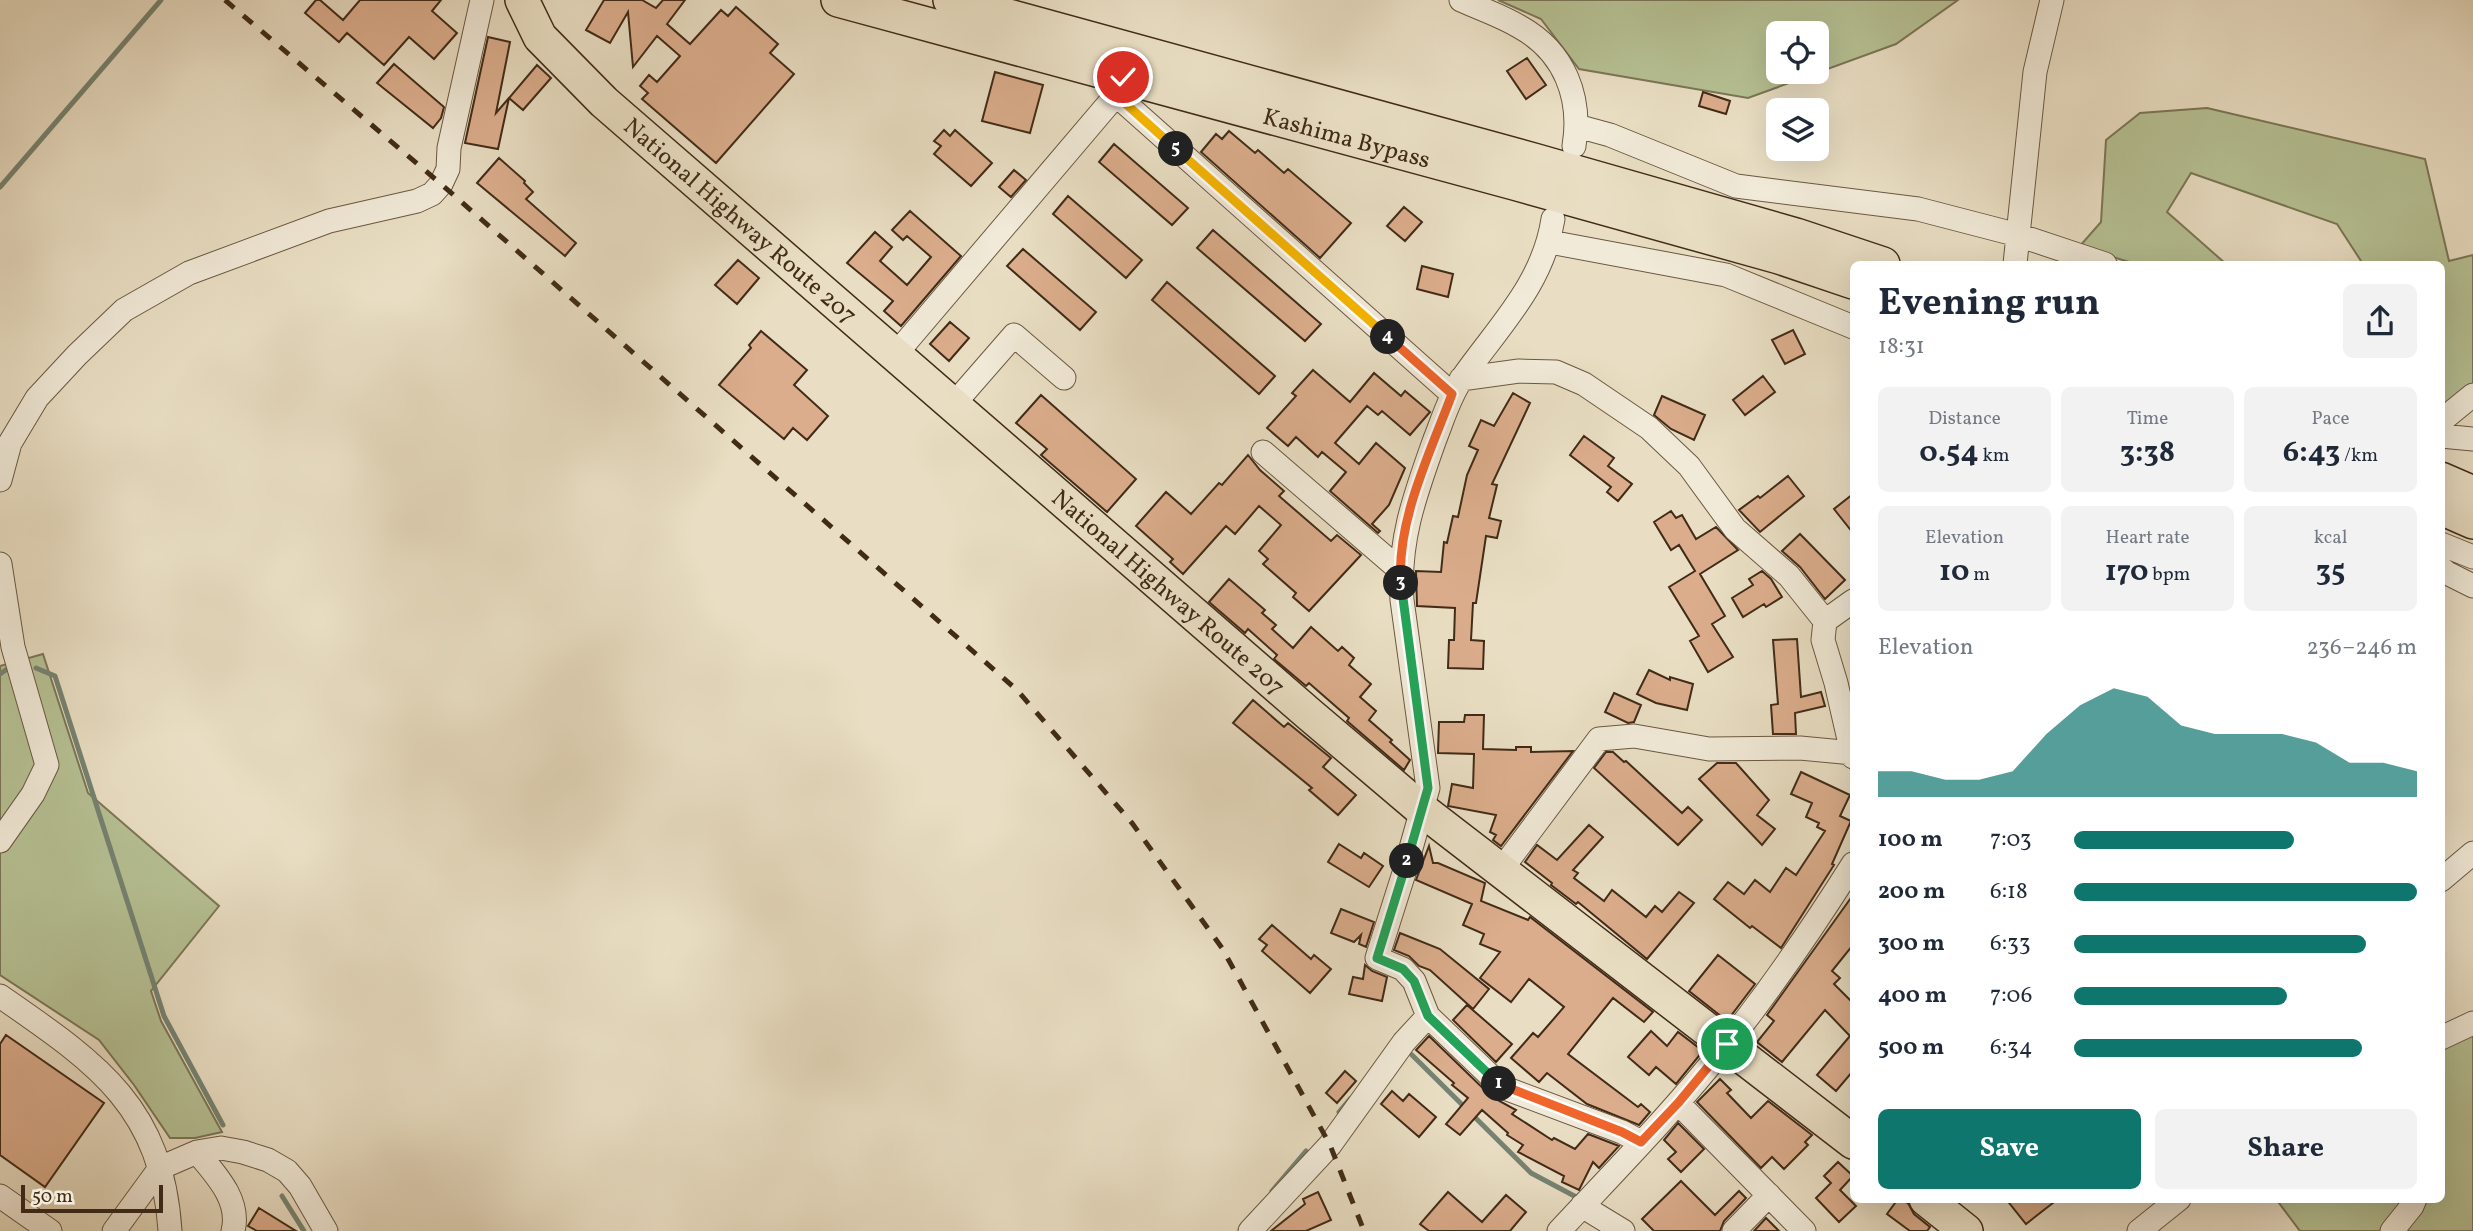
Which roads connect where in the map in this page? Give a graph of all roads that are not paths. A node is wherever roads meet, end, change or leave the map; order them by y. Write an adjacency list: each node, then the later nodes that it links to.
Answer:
1 (482, 0): 26 (street)
2 (522, 0): 17 (highway, National Highway Route 207)
3 (838, 0): 8 (highway, Kashima Bypass)
4 (950, 0): 7 (highway, Kashima Bypass)
5 (1461, 0): 10 (street)
6 (2052, 0): 10 (street)
7 (989, 6): 8 (highway, Kashima Bypass)
8 (1125, 74): 12 (highway, Kashima Bypass); 15 (highway, Kashima Bypass); 17 (street); 19 (street)
9 (1553, 219): 11 (street)
10 (2018, 235): 13 (street); 14 (street)
11 (1550, 242): 16 (street); 19 (street)
12 (1874, 261)
13 (2015, 261)
14 (2096, 261)
15 (1850, 281)
16 (1850, 326)
17 (895, 355): 21 (highway, National Highway Route 207)
18 (1064, 378): 21 (street)
19 (1457, 386): 34 (street); 38 (street)
20 (2473, 395): 22 (street)
21 (953, 405): 41 (highway, National Highway Route 207)
22 (2445, 418)
23 (2445, 436): 24 (street)
24 (2473, 439)
25 (1263, 452): 34 (street)
26 (0, 480)
27 (2445, 481): 28 (highway)
28 (2473, 493)
29 (2445, 510): 30 (highway)
30 (2473, 522)
31 (2445, 546): 32 (street)
32 (2473, 557)
33 (0, 564): 42 (street)
34 (1400, 570): 41 (street)
35 (2445, 571): 36 (street)
36 (2473, 586)
37 (1850, 603): 38 (street)
38 (1825, 621): 39 (street)
39 (1850, 742)
40 (1850, 755): 45 (street)
41 (1421, 809): 45 (highway, National Highway Route 207); 48 (street)
42 (0, 841)
43 (2473, 853): 46 (street)
44 (1850, 869): 51 (street)
45 (1501, 870): 51 (highway, National Highway Route 207)
46 (2445, 877)
47 (0, 996): 56 (street)
48 (1428, 1016): 54 (street); 68 (street)
49 (2473, 1023): 50 (street)
50 (2445, 1036)
51 (1727, 1044): 52 (street); 53 (highway, National Highway Route 207)
52 (1678, 1103): 54 (street); 57 (street)
53 (1850, 1140)
54 (1641, 1142): 59 (street)
55 (197, 1152): 56 (street); 66 (street); 67 (street)
56 (160, 1168): 64 (street); 65 (street)
57 (1769, 1195): 71 (street); 72 (street)
58 (0, 1196): 63 (street)
59 (1585, 1202): 69 (street); 70 (street)
60 (1931, 1203): 73 (highway)
61 (2174, 1203): 74 (street)
62 (2414, 1203): 75 (street)
63 (50, 1231)
64 (114, 1231)
65 (170, 1231)
66 (233, 1231)
67 (326, 1231)
68 (1250, 1231)
69 (1559, 1231)
70 (1623, 1231)
71 (1734, 1231)
72 (1804, 1231)
73 (1966, 1231)
74 (2138, 1231)
75 (2392, 1231)

